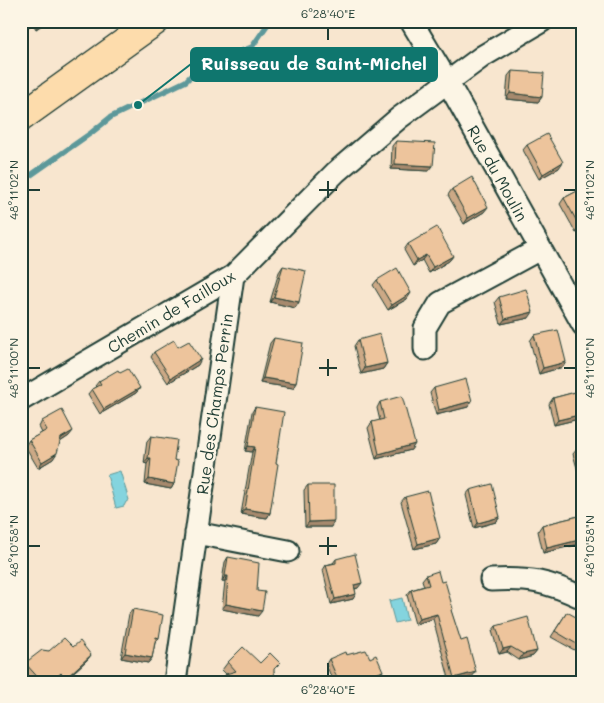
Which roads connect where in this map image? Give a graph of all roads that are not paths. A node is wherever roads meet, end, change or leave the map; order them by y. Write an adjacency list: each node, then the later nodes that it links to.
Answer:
1 (154, 21): 5 (main road)
2 (411, 21): 4 (street, Rue du Moulin)
3 (542, 21): 4 (street, Chemin de Failloux)
4 (447, 80): 6 (street, Rue du Moulin); 7 (street, Chemin de Failloux)
5 (21, 117)
6 (540, 249): 8 (street, Rue du Moulin); 9 (street)
7 (232, 276): 10 (street, Chemin de Failloux); 11 (street, Rue des Champs Perrin)
8 (583, 325)
9 (425, 349)
10 (21, 400)
11 (196, 533): 12 (street); 15 (street, Rue des Champs Perrin)
12 (288, 551)
13 (491, 580): 14 (street)
14 (583, 598)
15 (175, 682)

